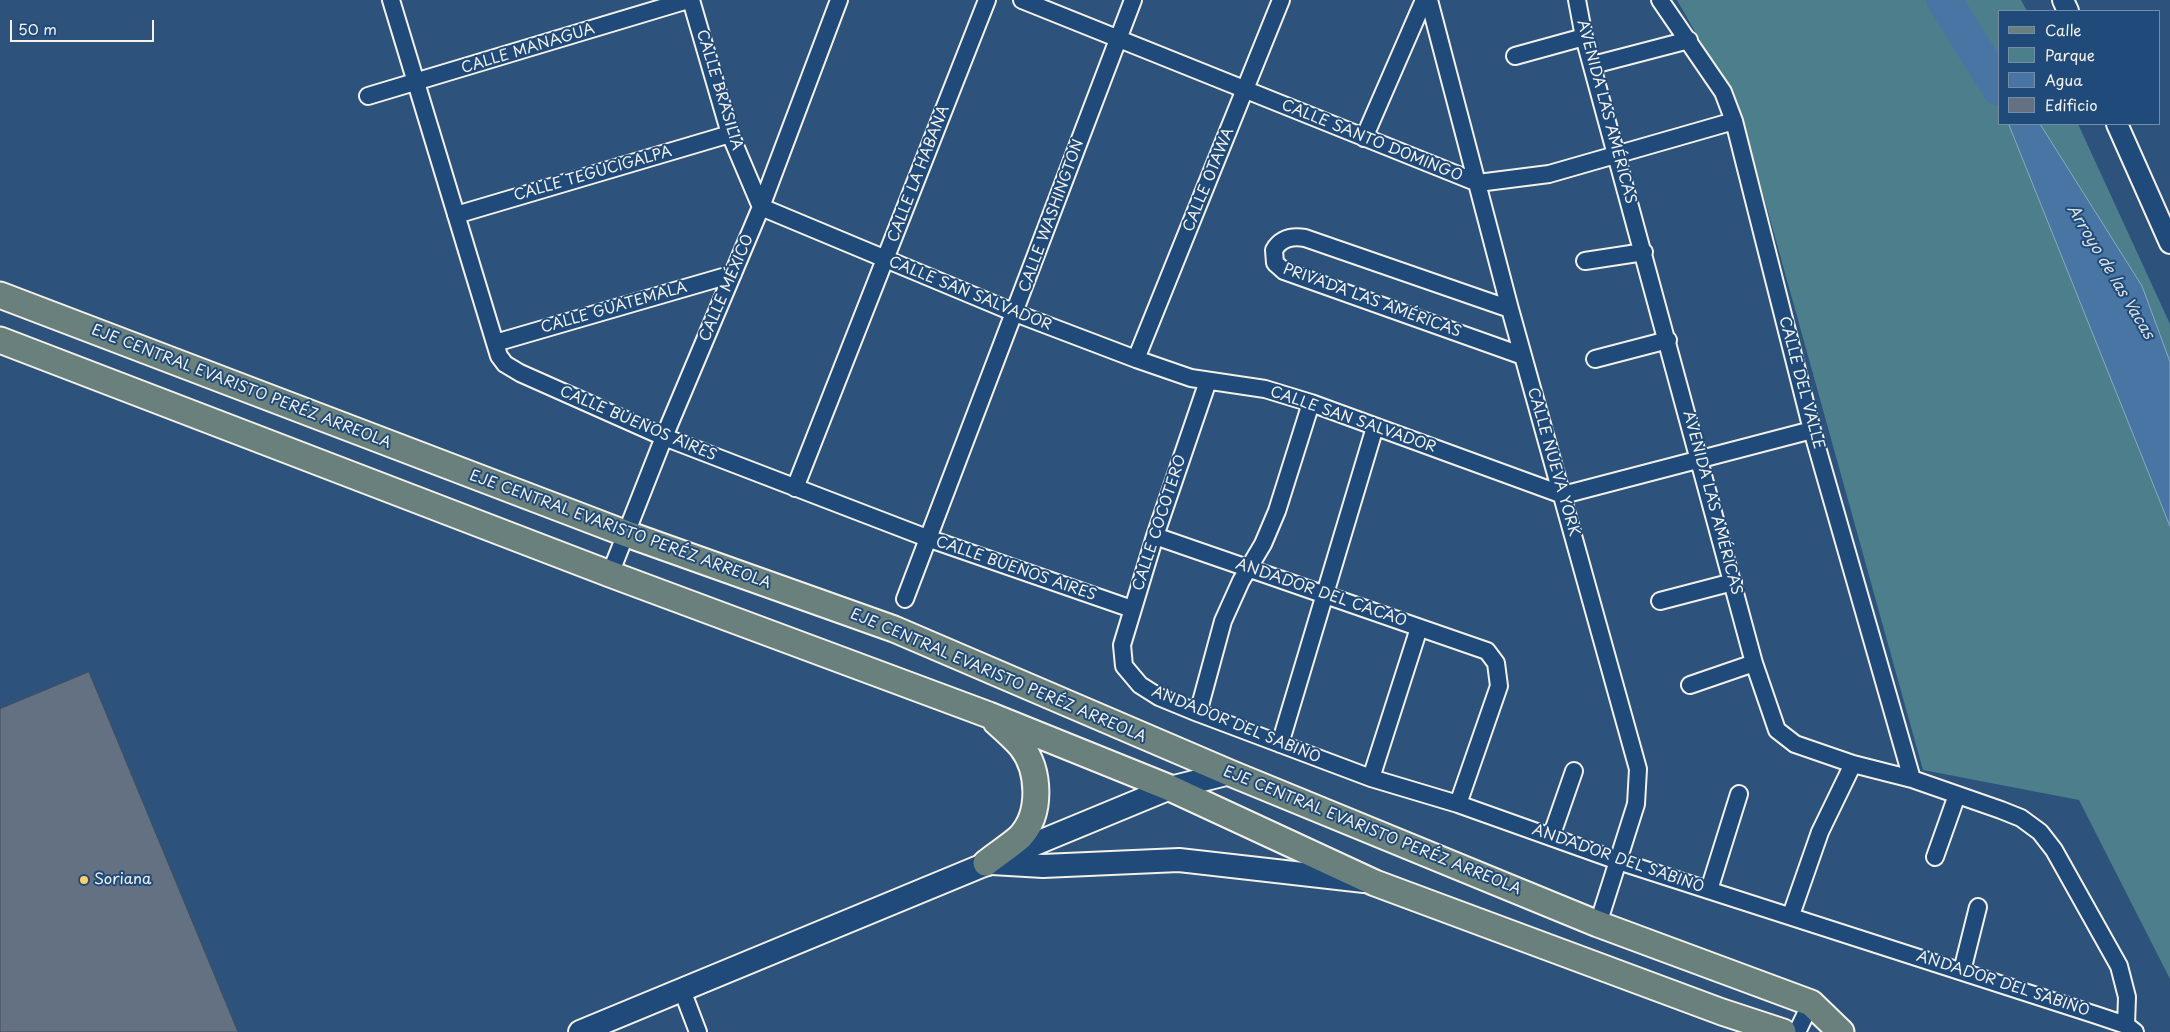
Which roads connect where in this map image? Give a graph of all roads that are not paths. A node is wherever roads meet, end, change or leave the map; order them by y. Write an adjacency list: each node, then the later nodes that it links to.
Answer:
1 (391, 0): 17 (street, CALLE BUENOS AIRES)
2 (689, 0): 17 (street, CALLE MANAGUA); 22 (street, CALLE BRASILIA)
3 (839, 0): 26 (street, CALLE MÉXICO)
4 (987, 0): 30 (street, CALLE LA HABANA)
5 (1022, 0): 13 (street, CALLE SANTO DOMINGO)
6 (1133, 0): 13 (street, CALLE WASHINGTON)
7 (1280, 0): 18 (street, CALLE OTAWA)
8 (1424, 0): 23 (street)
9 (1429, 0): 25 (street, CALLE NUEVA YORK)
10 (1577, 0): 12 (street, AVENIDA LAS AMÉRICAS)
11 (1660, 0): 14 (street, CALLE DEL VALLE)
12 (1584, 37): 15 (street); 16 (street, AVENIDA LAS AMÉRICAS)
13 (1118, 38): 18 (street, CALLE SANTO DOMINGO); 35 (street, CALLE WASHINGTON)
14 (1689, 40): 16 (street); 20 (street, CALLE DEL VALLE)
15 (1515, 56)
16 (1593, 65): 24 (street, AVENIDA LAS AMÉRICAS)
17 (416, 83): 19 (street, CALLE MANAGUA); 27 (street, CALLE BUENOS AIRES)
18 (1245, 91): 23 (street, CALLE SANTO DOMINGO); 40 (street, CALLE OTAWA)
19 (368, 96)
20 (1734, 121): 24 (street, CALLE SANTO DOMINGO); 46 (street, CALLE DEL VALLE)
21 (2117, 125): 28 (street)
22 (730, 134): 26 (street, CALLE BRASILIA); 27 (street, CALLE TEGUCIGALPA)
23 (1364, 138): 25 (street, CALLE SANTO DOMINGO)
24 (1618, 155): 25 (street, CALLE SANTO DOMINGO); 29 (street, AVENIDA LAS AMÉRICAS)
25 (1478, 183): 34 (street, CALLE NUEVA YORK)
26 (762, 207): 30 (street, CALLE SAN SALVADOR); 32 (street, CALLE MÉXICO)
27 (456, 215): 38 (street, CALLE BUENOS AIRES)
28 (2170, 243)
29 (1644, 252): 31 (street); 37 (street, AVENIDA LAS AMÉRICAS)
30 (885, 260): 35 (street, CALLE SAN SALVADOR); 50 (street, CALLE LA HABANA)
31 (1585, 261)
32 (733, 274): 38 (street, CALLE GUATEMALA); 47 (street, CALLE MÉXICO)
33 (0, 295): 44 (main road, EJE CENTRAL EVARISTO PERÉZ ARREOLA)
34 (1510, 310): 39 (street, CALLE NUEVA YORK); 39 (street, PRIVADA LAS AMÉRICAS)
35 (1015, 313): 40 (street, CALLE SAN SALVADOR); 54 (street, CALLE WASHINGTON)
36 (0, 340): 48 (main road)
37 (1668, 340): 41 (street); 49 (street, AVENIDA LAS AMÉRICAS)
38 (495, 343): 47 (street, CALLE BUENOS AIRES)
39 (1523, 356): 51 (street, CALLE NUEVA YORK)
40 (1136, 359): 42 (street, CALLE SAN SALVADOR)
41 (1595, 359)
42 (1208, 382): 43 (street, CALLE SAN SALVADOR); 53 (street, CALLE COCOTERO)
43 (1311, 403): 45 (street, CALLE SAN SALVADOR); 55 (street)
44 (290, 405): 48 (main road); 52 (main road, EJE CENTRAL EVARISTO PERÉZ ARREOLA)
45 (1375, 427): 51 (street, CALLE SAN SALVADOR); 58 (street)
46 (1812, 430): 49 (street); 73 (street, CALLE DEL VALLE)
47 (664, 437): 50 (street, CALLE BUENOS AIRES); 52 (street, CALLE MÉXICO)
48 (274, 444): 56 (main road)
49 (1700, 459): 51 (street); 57 (street, AVENIDA LAS AMÉRICAS)
50 (795, 488): 54 (street, CALLE BUENOS AIRES)
51 (1563, 495): 80 (street, CALLE NUEVA YORK)
52 (627, 534): 56 (street, CALLE MÉXICO); 71 (main road, EJE CENTRAL EVARISTO PERÉZ ARREOLA)
53 (1155, 536): 55 (street, ANDADOR DEL CACAO); 61 (street, CALLE COCOTERO)
54 (928, 538): 59 (street, CALLE WASHINGTON); 61 (street, CALLE BUENOS AIRES)
55 (1251, 568): 58 (street, ANDADOR DEL CACAO); 66 (street)
56 (610, 574): 67 (main road)
57 (1733, 582): 60 (street); 63 (street, AVENIDA LAS AMÉRICAS)
58 (1324, 596): 62 (street, ANDADOR DEL CACAO); 68 (street)
59 (905, 599)
60 (1660, 601)
61 (1132, 609): 64 (street, CALLE COCOTERO)
62 (1419, 628): 72 (street); 77 (street, ANDADOR DEL CACAO)
63 (1754, 663): 65 (street); 69 (street, AVENIDA LAS AMÉRICAS)
64 (1124, 666): 66 (street, ANDADOR DEL SABINO)
65 (1690, 685)
66 (1198, 713): 68 (street, ANDADOR DEL SABINO)
67 (990, 715): 74 (main road); 81 (main road)
68 (1280, 744): 72 (street, ANDADOR DEL SABINO)
69 (1853, 764): 73 (street, AVENIDA LAS AMÉRICAS); 85 (street)
70 (1574, 771): 78 (street)
71 (1230, 773): 74 (main road); 86 (main road, EJE CENTRAL EVARISTO PERÉZ ARREOLA)
72 (1371, 778): 77 (street, ANDADOR DEL SABINO)
73 (1912, 779): 76 (street, AVENIDA LAS AMÉRICAS)
74 (1170, 788): 81 (main road); 82 (main road)
75 (1739, 794): 83 (street)
76 (1957, 795): 79 (street); 90 (street, AVENIDA LAS AMÉRICAS)
77 (1458, 804): 78 (street, ANDADOR DEL SABINO)
78 (1551, 837): 80 (street, ANDADOR DEL SABINO)
79 (1935, 857)
80 (1618, 861): 83 (street, ANDADOR DEL SABINO); 86 (street, CALLE NUEVA YORK)
81 (986, 863): 82 (main road); 88 (main road)
82 (1376, 883): 93 (main road)
83 (1709, 890): 85 (street, ANDADOR DEL SABINO)
84 (1978, 907): 87 (street)
85 (1791, 915): 87 (street, ANDADOR DEL SABINO)
86 (1598, 924): 89 (main road, EJE CENTRAL EVARISTO PERÉZ ARREOLA)
87 (1962, 970): 90 (street, ANDADOR DEL SABINO)
88 (682, 990): 91 (main road); 92 (street)
89 (1811, 1003): 94 (street); 95 (main road, EJE CENTRAL EVARISTO PERÉZ ARREOLA)
90 (2130, 1029)
91 (580, 1032)
92 (698, 1032)
93 (1783, 1032)
94 (1797, 1032)
95 (1841, 1032)

